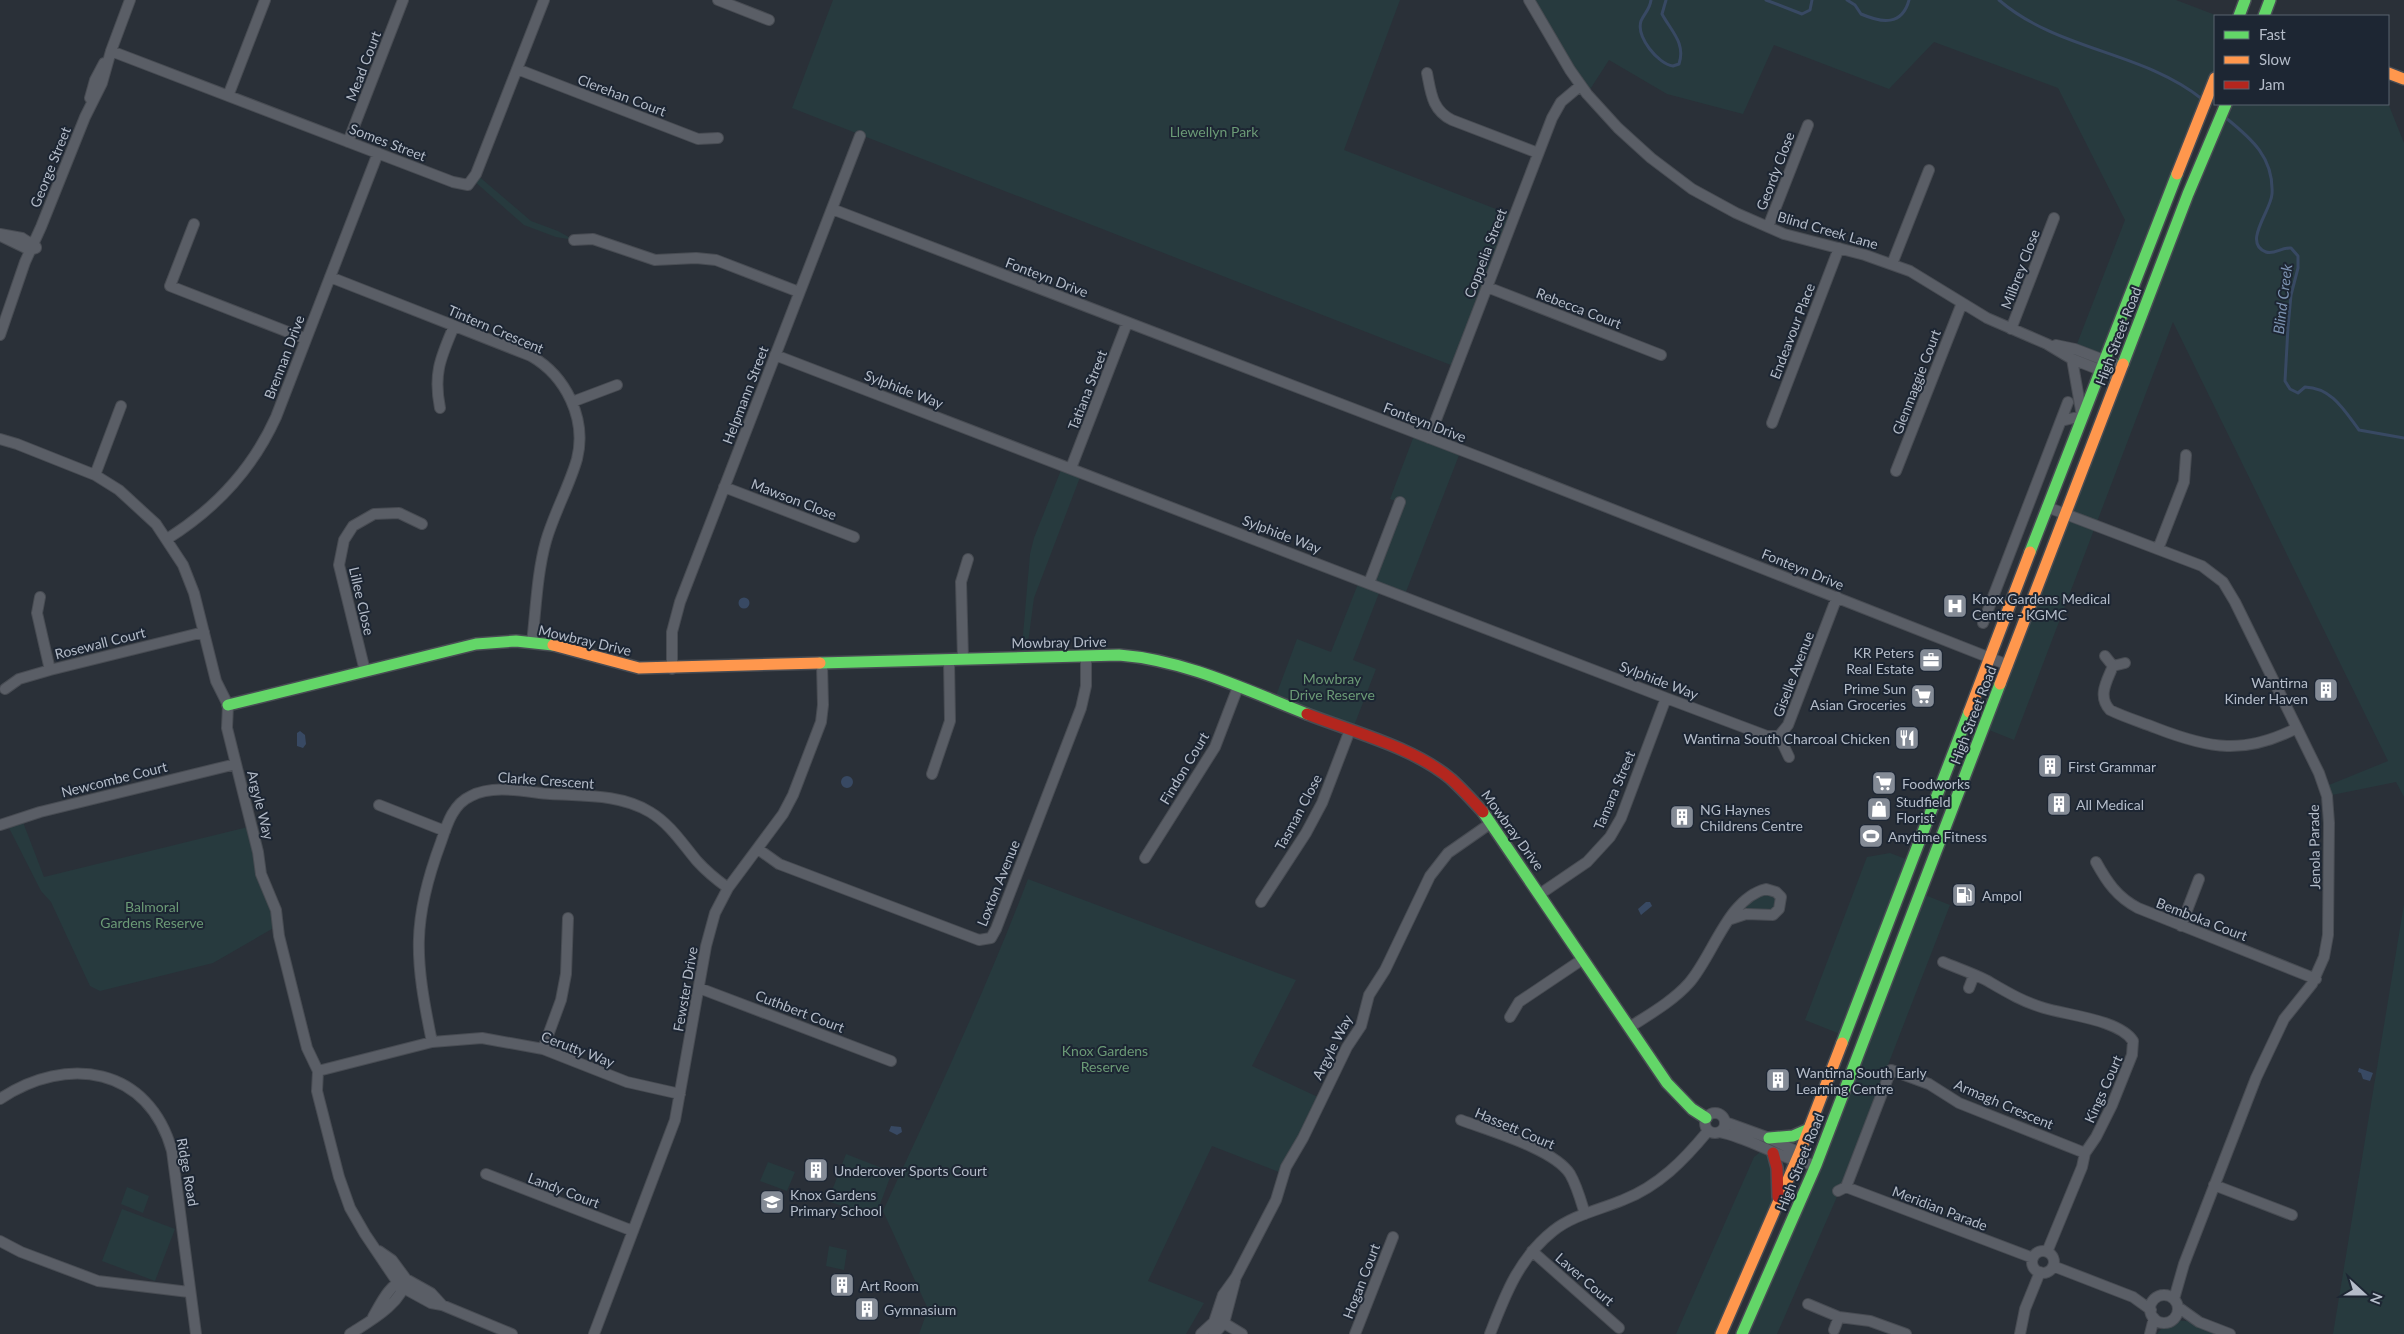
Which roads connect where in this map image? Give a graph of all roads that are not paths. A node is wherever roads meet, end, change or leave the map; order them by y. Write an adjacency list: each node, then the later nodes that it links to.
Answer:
1 (130, 0): 12 (street, George Street)
2 (265, 0): 19 (street)
3 (403, 0): 24 (street, Mead Court)
4 (544, 0): 13 (street, Somes Street)
5 (718, 0): 11 (street)
6 (1530, 0): 18 (street, Blind Creek Lane)
7 (2246, 0): 9 (main road)
8 (2270, 0): 10 (main road)
9 (2239, 15)
10 (2264, 15)
11 (769, 20)
12 (111, 51): 19 (street, Somes Street); 34 (street, George Street)
13 (517, 69): 23 (street, Clerehan Court); 25 (street, Somes Street)
14 (1427, 73): 26 (street)
15 (2389, 73): 16 (main road)
16 (2404, 79)
17 (2213, 83): 50 (main road, High Street Road)
18 (1580, 86): 26 (street, Coppelia Street); 31 (street, Blind Creek Lane)
19 (228, 96): 24 (street, Somes Street)
20 (2226, 105): 51 (main road, High Street Road)
21 (1808, 125): 31 (street, Geordy Close)
22 (860, 136): 28 (street, Helpmann Street)
23 (718, 138)
24 (348, 142): 25 (street, Somes Street)
25 (378, 153): 37 (street, Brennan Drive)
26 (1538, 153): 38 (street, Coppelia Street)
27 (1929, 170): 36 (street)
28 (832, 208): 39 (street, Helpmann Street); 41 (street, Fonteyn Drive)
29 (2054, 218): 43 (street, Milbrey Close)
30 (194, 224): 45 (street)
31 (1768, 227): 35 (street, Blind Creek Lane)
32 (0, 235): 34 (street)
33 (574, 240): 39 (street)
34 (33, 247): 44 (street, George Street)
35 (1838, 248): 36 (street, Blind Creek Lane); 59 (street, Endeavour Place)
36 (1892, 264): 40 (street, Blind Creek Lane)
37 (330, 277): 42 (street, Tintern Crescent); 45 (street, Brennan Drive)
38 (1487, 287): 48 (street, Rebecca Court); 61 (street, Coppelia Street)
39 (799, 292): 47 (street, Helpmann Street)
40 (1962, 303): 43 (street, Blind Creek Lane); 66 (street, Glenmaggie Court)
41 (1127, 323): 61 (street, Fonteyn Drive); 65 (street, Tatiana Street)
42 (454, 326): 53 (street, Tintern Crescent); 56 (street)
43 (2011, 329): 46 (street, Blind Creek Lane)
44 (0, 334)
45 (306, 338): 74 (street, Brennan Drive)
46 (2048, 344): 49 (street, Blind Creek Lane); 50 (street, Blind Creek Lane)
47 (775, 355): 65 (street, Sylphide Way); 68 (street, Helpmann Street)
48 (1661, 355)
49 (2072, 359): 50 (street, Blind Creek Lane); 57 (street)
50 (2102, 365): 51 (street, Blind Creek Lane); 57 (main road, High Street Road)
51 (2120, 372): 71 (main road, High Street Road)
52 (617, 385): 53 (street)
53 (572, 402): 84 (street, Tintern Crescent)
54 (2068, 402): 58 (street)
55 (121, 406): 67 (street)
56 (440, 408)
57 (2082, 416): 58 (street); 70 (main road, High Street Road)
58 (2061, 421): 78 (street)
59 (1772, 423)
60 (0, 434): 63 (street, Argyle Way)
61 (1429, 438): 80 (street, Fonteyn Drive)
62 (0, 439): 63 (street, Argyle Way)
63 (17, 444): 67 (street, Argyle Way)
64 (2186, 455): 75 (street)
65 (1071, 468): 77 (street, Sylphide Way)
66 (1896, 471)
67 (94, 474): 74 (street, Argyle Way)
68 (724, 487): 73 (street, Mawson Close); 94 (street, Helpmann Street)
69 (1400, 502): 77 (street)
70 (2047, 507): 71 (street, Jenola Parade); 81 (main road, High Street Road)
71 (2066, 514): 75 (street, Jenola Parade); 92 (main road, High Street Road)
72 (422, 524): 96 (street, Lillee Close)
73 (854, 537)
74 (168, 539): 83 (street, Argyle Way)
75 (2158, 549): 101 (street, Jenola Parade)
76 (968, 559): 88 (street)
77 (1369, 583): 99 (street, Sylphide Way)
78 (1994, 596): 81 (street); 82 (street)
79 (40, 597): 95 (street)
80 (1838, 597): 87 (street, Fonteyn Drive); 103 (street, Giselle Avenue)
81 (2004, 617): 87 (main road, High Street Road)
82 (1983, 624)
83 (204, 632): 95 (street, Rosewall Court); 100 (street, Argyle Way)
84 (532, 643): 94 (main road, Mowbray Drive); 96 (main road, Mowbray Drive)
85 (2105, 656): 93 (street)
86 (1086, 657): 88 (main road, Mowbray Drive); 97 (main road, Mowbray Drive); 112 (street, Loxton Avenue)
87 (1989, 658): 92 (street, Fonteyn Drive); 115 (main road, High Street Road)
88 (963, 659): 89 (main road, Mowbray Drive)
89 (949, 660): 91 (main road, Mowbray Drive); 106 (street)
90 (2125, 663): 93 (street)
91 (822, 664): 94 (main road, Mowbray Drive); 112 (street, Fewster Drive)
92 (2008, 665): 111 (main road, High Street Road)
93 (2113, 666): 101 (street)
94 (672, 669)
95 (50, 670): 98 (street, Rosewall Court)
96 (365, 671): 100 (main road, Mowbray Drive)
97 (1238, 687): 102 (main road, Mowbray Drive); 113 (street, Findon Court)
98 (5, 689)
99 (1666, 698): 103 (street, Sylphide Way); 118 (street, Tamara Street)
100 (228, 705): 105 (street, Argyle Way)
101 (2297, 728): 126 (street, Jenola Parade)
102 (1350, 730): 108 (main road, Mowbray Drive); 119 (street, Tasman Close)
103 (1779, 736): 104 (street, Giselle Avenue)
104 (1789, 757)
105 (236, 764): 109 (street, Newcombe Court); 134 (street, Argyle Way)
106 (932, 774)
107 (379, 805): 110 (street)
108 (1491, 823): 118 (main road, Mowbray Drive); 173 (street, Argyle Way)
109 (0, 825)
110 (445, 831): 117 (street, Clarke Crescent); 131 (street, Clarke Crescent)
111 (1938, 847): 115 (main road); 147 (main road, High Street Road)
112 (758, 849): 117 (street, Fewster Drive)
113 (1145, 858)
114 (2096, 862): 122 (street, Bemboka Court)
115 (1909, 868): 140 (main road, High Street Road)
116 (2199, 879): 122 (street)
117 (728, 888): 127 (street, Fewster Drive)
118 (1540, 894): 123 (main road, Mowbray Drive)
119 (1261, 902)
120 (568, 918): 132 (street)
121 (1731, 918): 121 (street); 130 (street)
122 (2181, 926): 126 (street, Bemboka Court)
123 (1583, 959): 129 (street); 130 (main road, Mowbray Drive)
124 (1943, 962): 125 (street, Kings Court)
125 (1974, 975): 128 (street); 145 (street, Kings Court)
126 (2316, 979): 149 (street, Jenola Parade)
127 (699, 988): 133 (street, Cuthbert Court); 135 (street, Fewster Drive)
128 (1969, 988)
129 (1510, 1017)
130 (1630, 1027): 137 (main road, Mowbray Drive)
131 (432, 1042): 132 (street, Cerutty Way); 134 (street, Cerutty Way)
132 (543, 1049): 135 (street, Cerutty Way)
133 (891, 1061)
134 (318, 1072): 163 (street, Argyle Way)
135 (680, 1094): 154 (street, Fewster Drive)
136 (0, 1098): 164 (street, Ridge Road)
137 (1706, 1118): 139 (street, Mowbray Drive); 141 (street)
138 (1461, 1120): 152 (street, Hassett Court)
139 (1725, 1122): 142 (street); 143 (street, Mowbray Drive)
140 (1808, 1129): 143 (main road); 146 (main road, High Street Road)
141 (1708, 1131): 142 (street, Mowbray Drive); 152 (street)
142 (1720, 1132): 144 (street, Mowbray Drive)
143 (1769, 1138): 146 (street, Mowbray Drive)
144 (1772, 1153): 146 (street, Mowbray Drive); 151 (main road)
145 (2085, 1153): 150 (street, Armagh Crescent); 158 (street, Kings Court)
146 (1798, 1157): 147 (street, Mowbray Drive); 151 (main road, High Street Road)
147 (1816, 1164): 186 (main road, High Street Road)
148 (486, 1174): 154 (street, Landy Court)
149 (2214, 1184): 153 (street); 160 (street, Jenola Parade)
150 (1842, 1189): 159 (street, Meridian Parade)
151 (1777, 1207): 185 (main road, High Street Road)
152 (1585, 1214): 157 (street)
153 (2292, 1215)
154 (633, 1231): 179 (street, Fewster Drive)
155 (1393, 1238): 183 (street, Hogan Court)
156 (0, 1242): 164 (street)
157 (1532, 1251): 174 (street, Laver Court); 184 (street)
158 (2047, 1252): 159 (street); 161 (street)
159 (2033, 1258): 162 (street)
160 (2184, 1264): 166 (street, Jenola Parade); 167 (street, Jenola Parade)
161 (2053, 1266): 162 (street); 165 (street)
162 (2040, 1272): 188 (street)
163 (403, 1283): 177 (street); 178 (street, Argyle Way)
164 (189, 1292): 176 (street, Ridge Road)
165 (2133, 1297): 166 (street); 169 (street)
166 (2159, 1297): 167 (street); 169 (street, Jenola Parade)
167 (2176, 1303): 171 (street, Jenola Parade); 172 (street)
168 (1808, 1304): 170 (street)
169 (2153, 1314): 171 (street); 189 (street)
170 (1839, 1317): 175 (street); 187 (street)
171 (2169, 1321): 172 (street); 190 (street)
172 (2199, 1322): 191 (street)
173 (1217, 1326): 180 (street); 181 (street); 182 (street)
174 (1619, 1328)
175 (1834, 1330)
176 (196, 1334)
177 (350, 1334)
178 (512, 1334)
179 (594, 1334)
180 (1201, 1334)
181 (1234, 1334)
182 (1242, 1334)
183 (1356, 1334)
184 (1490, 1334)
185 (1721, 1334)
186 (1742, 1334)
187 (1906, 1334)
188 (2020, 1334)
189 (2150, 1334)
190 (2157, 1334)
191 (2230, 1334)

